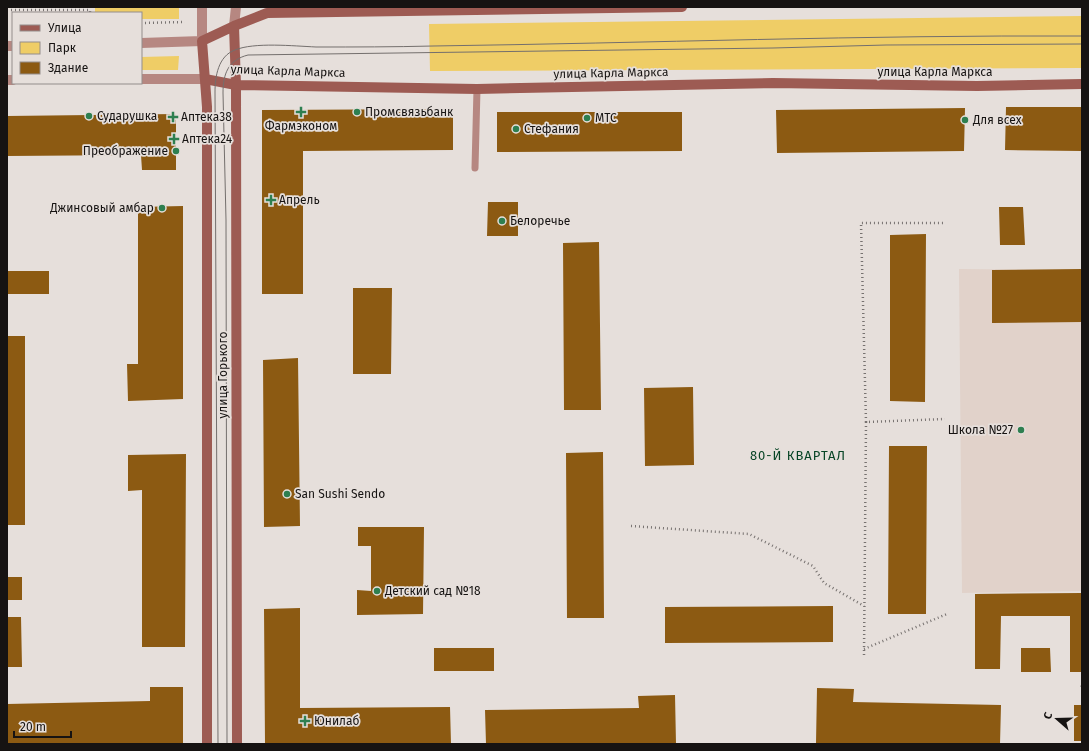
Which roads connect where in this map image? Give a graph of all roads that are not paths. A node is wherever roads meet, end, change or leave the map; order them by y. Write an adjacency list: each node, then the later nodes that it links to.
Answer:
1 (202, 7): 5 (street, улица Горького)
2 (236, 7): 4 (street, улица Горького)
3 (682, 7): 4 (main road)
4 (234, 26): 5 (main road); 10 (main road, улица Горького)
5 (202, 41): 6 (street); 8 (main road, улица Горького)
6 (142, 43)
7 (142, 79): 8 (street, улица Карла Маркса)
8 (205, 80): 10 (main road, улица Карла Маркса); 13 (main road, улица Горького)
9 (1082, 84): 11 (main road, улица Карла Маркса)
10 (236, 85): 11 (main road, улица Карла Маркса); 14 (main road, улица Горького)
11 (477, 89): 12 (lane)
12 (475, 168)
13 (207, 744)
14 (237, 744)

